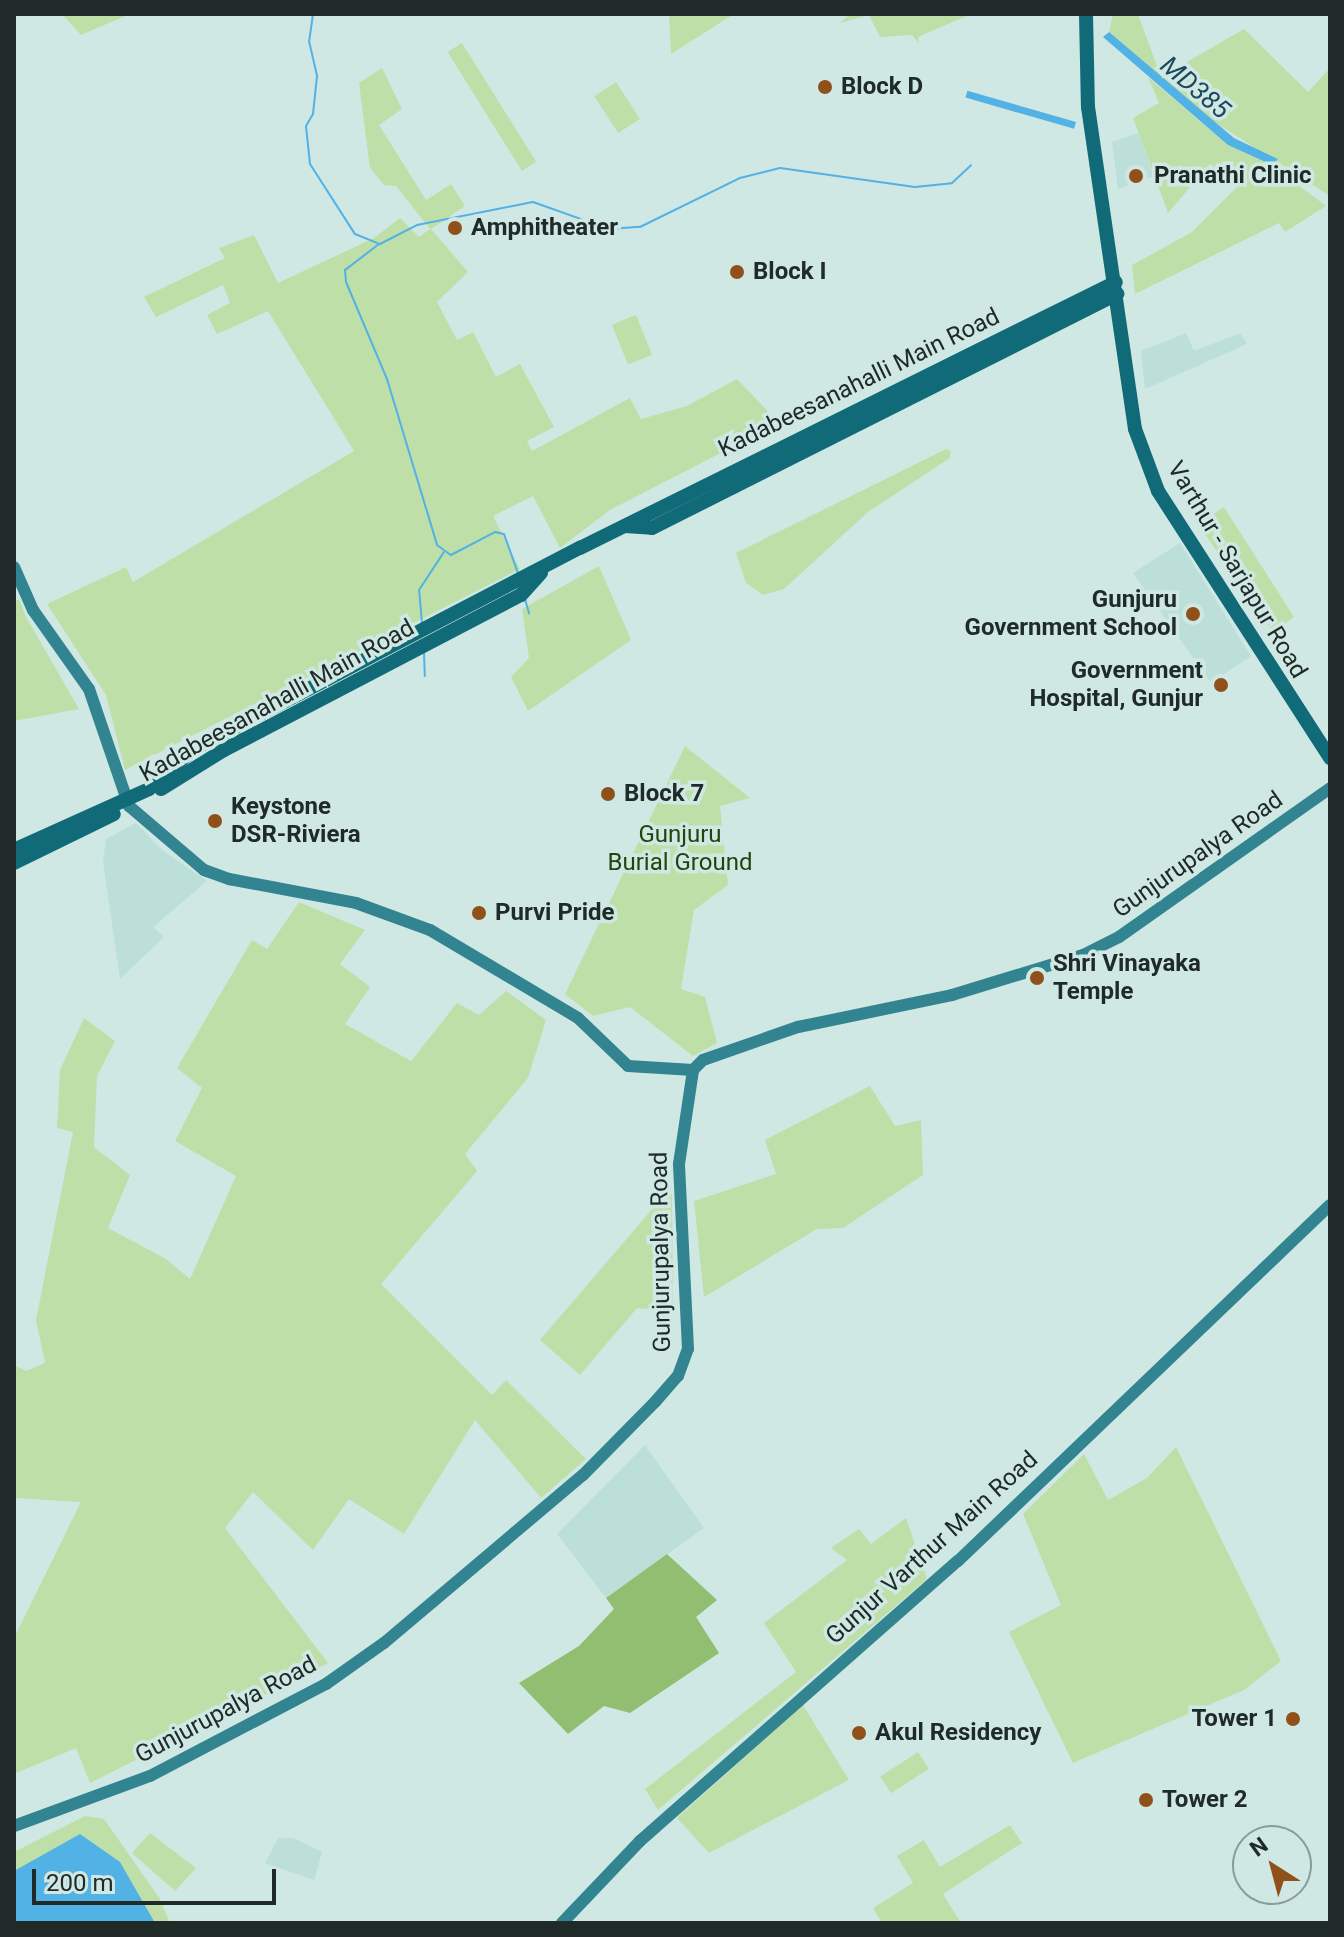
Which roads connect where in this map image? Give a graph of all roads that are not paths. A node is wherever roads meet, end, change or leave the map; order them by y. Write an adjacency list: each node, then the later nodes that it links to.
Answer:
1 (1086, 14): 2 (main road, Varthur - Sarjapur Road)
2 (1117, 288): 4 (main road, Varthur - Sarjapur Road); 6 (main road, Kadabeesanahalli Main Road)
3 (14, 567): 6 (street)
4 (1330, 758)
5 (1330, 788): 9 (street, Gunjurupalya Road)
6 (128, 804): 7 (main road, Kadabeesanahalli Main Road); 8 (main road, Kadabeesanahalli Main Road); 9 (street)
7 (14, 850)
8 (14, 863)
9 (693, 1070): 11 (street, Gunjurupalya Road)
10 (1330, 1205): 12 (street, Gunjur Varthur Main Road)
11 (14, 1826)
12 (562, 1923)

